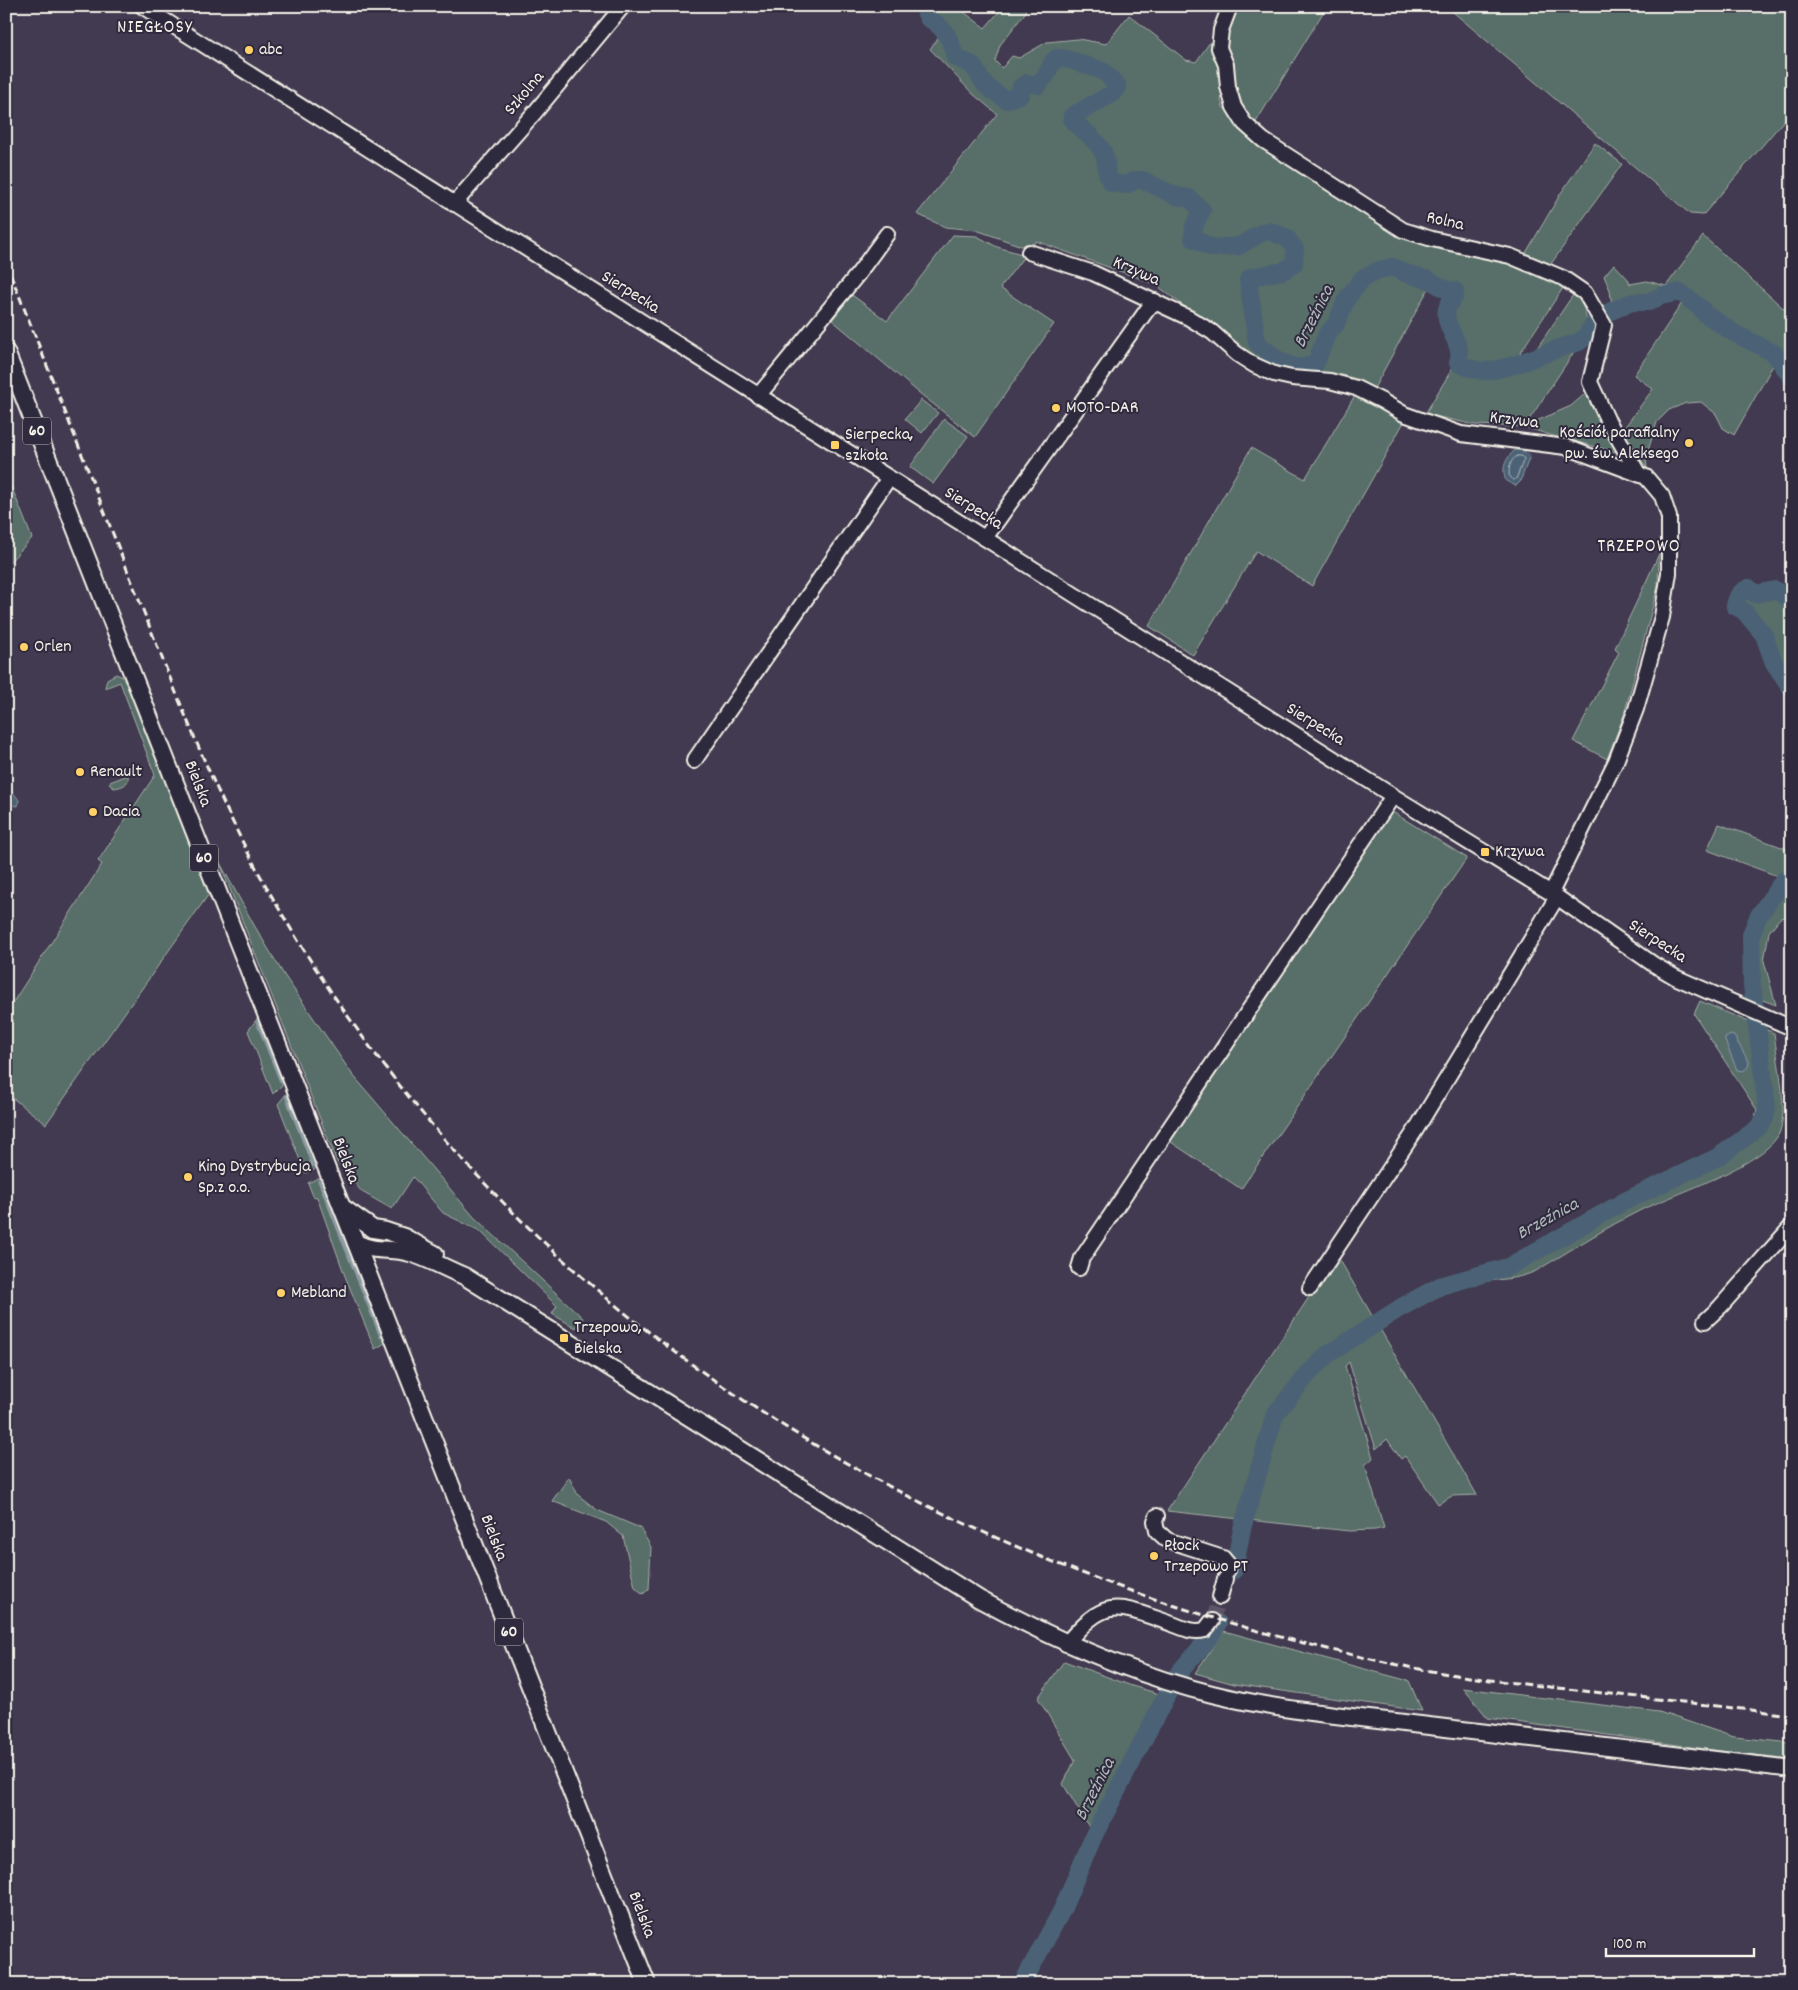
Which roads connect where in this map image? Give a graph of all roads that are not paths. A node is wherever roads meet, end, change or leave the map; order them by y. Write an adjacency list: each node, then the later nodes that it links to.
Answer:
1 (142, 6): 4 (street, Sierpecka)
2 (623, 6): 4 (street, Szkolna)
3 (1230, 6): 10 (street, Rolna)
4 (454, 204): 9 (street, Sierpecka)
5 (887, 234): 9 (street)
6 (1029, 252): 7 (street, Krzywa)
7 (1155, 301): 10 (street, Krzywa); 12 (street)
8 (6, 352): 17 (main road, Bielska / 60)
9 (758, 396): 11 (street, Sierpecka)
10 (1638, 473): 15 (street, Krzywa)
11 (889, 478): 12 (street, Sierpecka); 13 (street)
12 (985, 538): 14 (street, Sierpecka)
13 (694, 761)
14 (1394, 796): 15 (street, Sierpecka); 22 (street)
15 (1554, 895): 16 (street, Sierpecka); 25 (street, Krzywa)
16 (1787, 1026)
17 (341, 1206): 19 (main road); 20 (main road, Bielska / 60)
18 (1792, 1226): 26 (street)
19 (373, 1229): 20 (main road); 23 (main road)
20 (355, 1241): 21 (main road); 24 (main road, Bielska / 60)
21 (388, 1251): 23 (main road); 24 (main road)
22 (1079, 1268)
23 (464, 1276): 30 (main road)
24 (370, 1280): 32 (main road, Bielska / 60)
25 (1310, 1288)
26 (1705, 1321)
27 (1157, 1516): 28 (street)
28 (1220, 1597)
29 (1212, 1621): 30 (street)
30 (1066, 1644): 31 (main road)
31 (1792, 1769)
32 (647, 1984)

